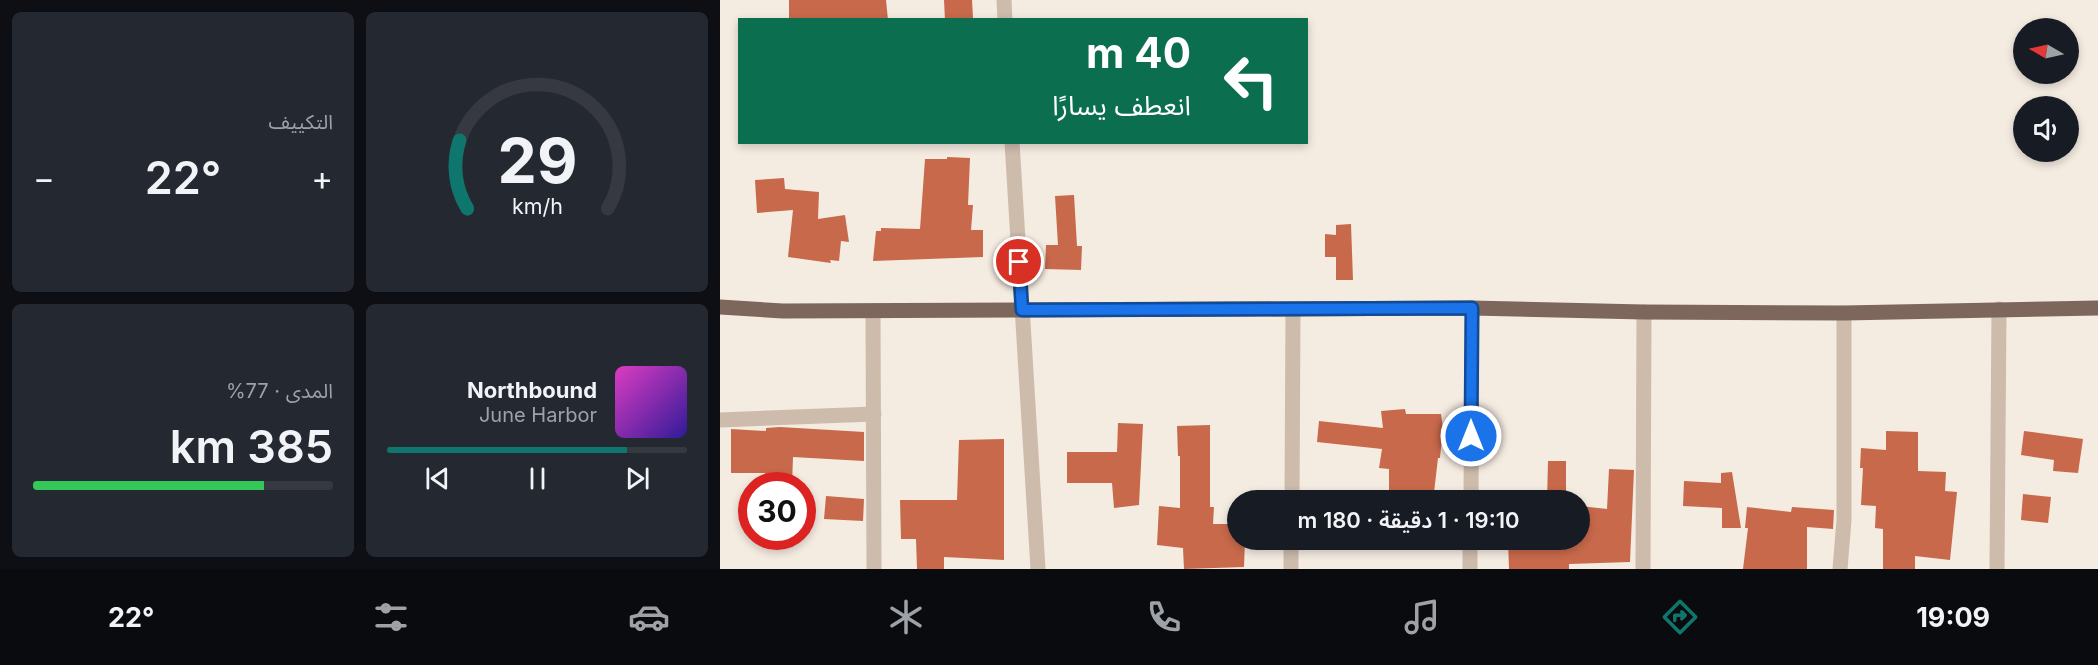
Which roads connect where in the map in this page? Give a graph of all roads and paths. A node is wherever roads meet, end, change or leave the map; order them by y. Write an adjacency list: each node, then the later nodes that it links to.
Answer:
1 (1004, 0): 2 (street)
2 (1005, 18)
3 (1012, 144): 9 (street)
4 (720, 307): 10 (main road)
5 (1472, 308): 7 (main road); 11 (main road); 16 (street)
6 (2098, 308): 8 (main road)
7 (1293, 309): 9 (main road); 15 (street)
8 (1999, 309): 12 (main road); 25 (street)
9 (1022, 310): 10 (main road); 20 (street)
10 (873, 311): 13 (street)
11 (1644, 312): 12 (main road); 23 (street)
12 (1844, 314): 24 (street)
13 (874, 414): 14 (street); 19 (street)
14 (720, 420)
15 (1292, 490)
16 (1471, 490)
17 (1291, 550): 21 (street)
18 (1470, 550): 22 (street)
19 (874, 569)
20 (1038, 569)
21 (1291, 569)
22 (1470, 569)
23 (1643, 569)
24 (1840, 569)
25 (1998, 569)

